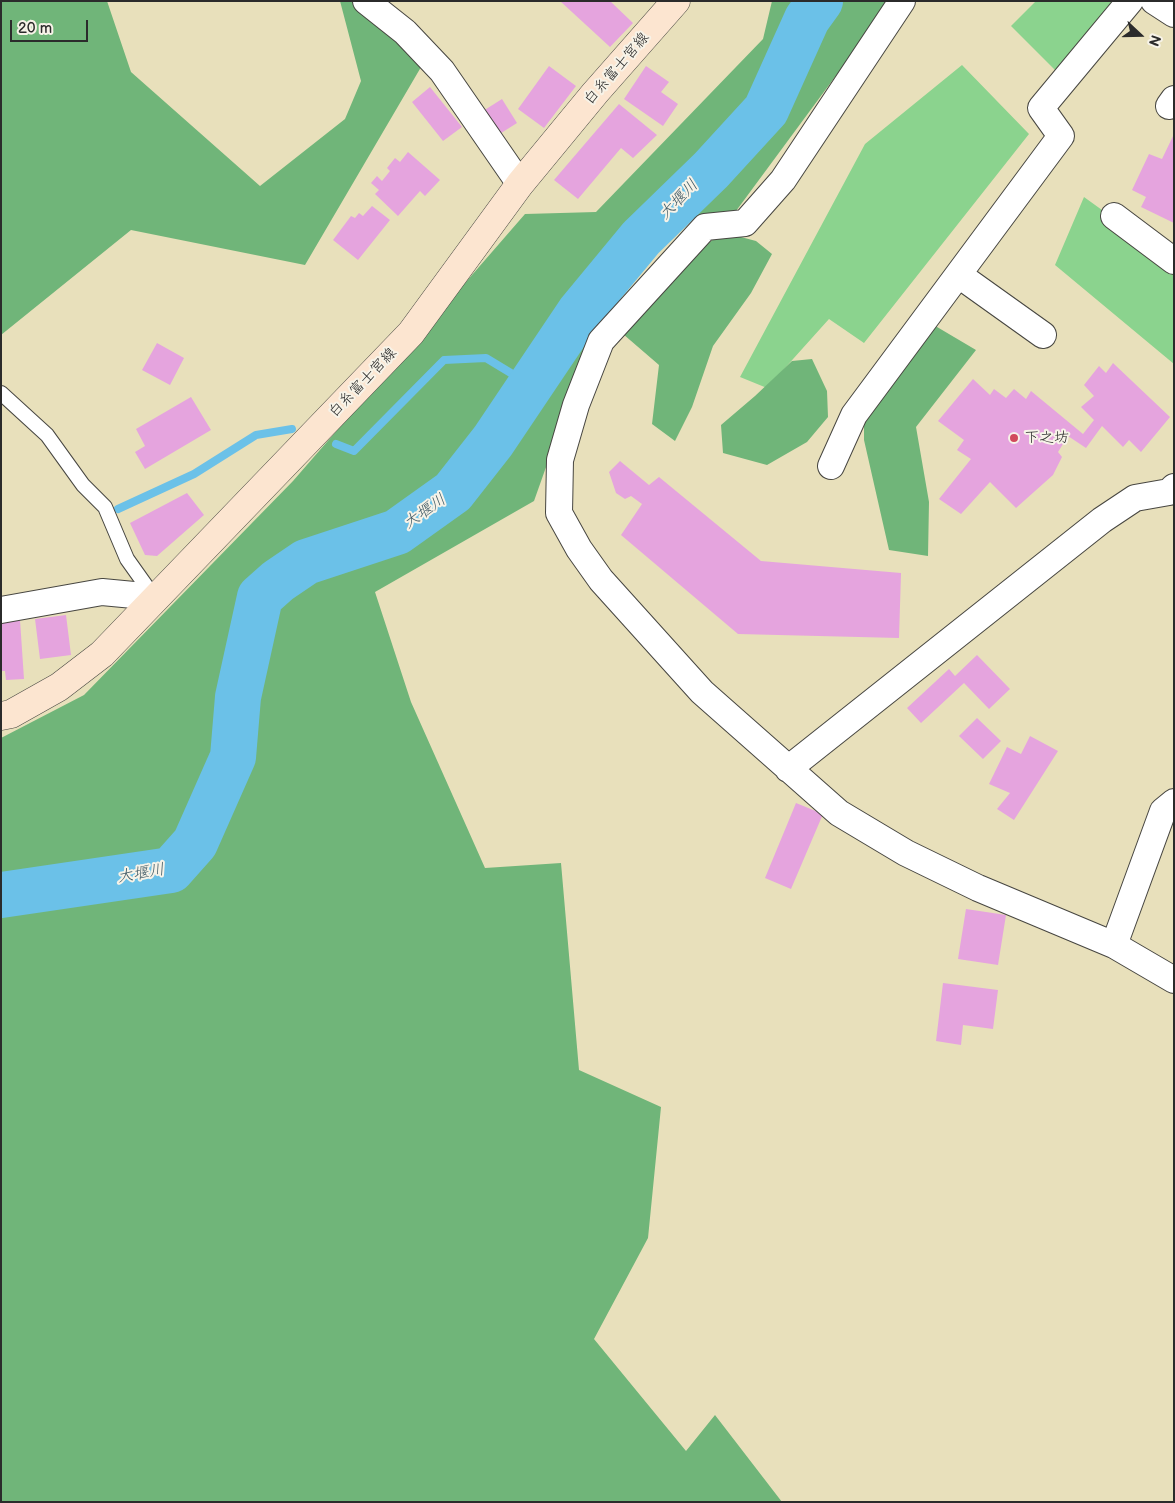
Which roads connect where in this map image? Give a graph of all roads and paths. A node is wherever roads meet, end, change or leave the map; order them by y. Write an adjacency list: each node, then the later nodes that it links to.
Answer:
1 (366, 1): 7 (street)
2 (676, 1): 7 (main road, 白糸富士宮線)
3 (902, 1): 18 (street)
4 (1130, 1): 10 (street)
5 (1154, 1): 6 (street)
6 (1174, 14)
7 (520, 184): 15 (main road, 白糸富士宮線)
8 (1114, 216): 9 (street)
9 (1174, 262)
10 (959, 274): 11 (street); 13 (street)
11 (1043, 335)
12 (2, 396): 15 (lane)
13 (832, 466)
14 (1174, 487): 18 (street)
15 (155, 597): 16 (street); 17 (main road, 白糸富士宮線)
16 (1, 610)
17 (1, 716)
18 (788, 769): 20 (street)
19 (1174, 802): 20 (street)
20 (1114, 945): 21 (street)
21 (1174, 980)

